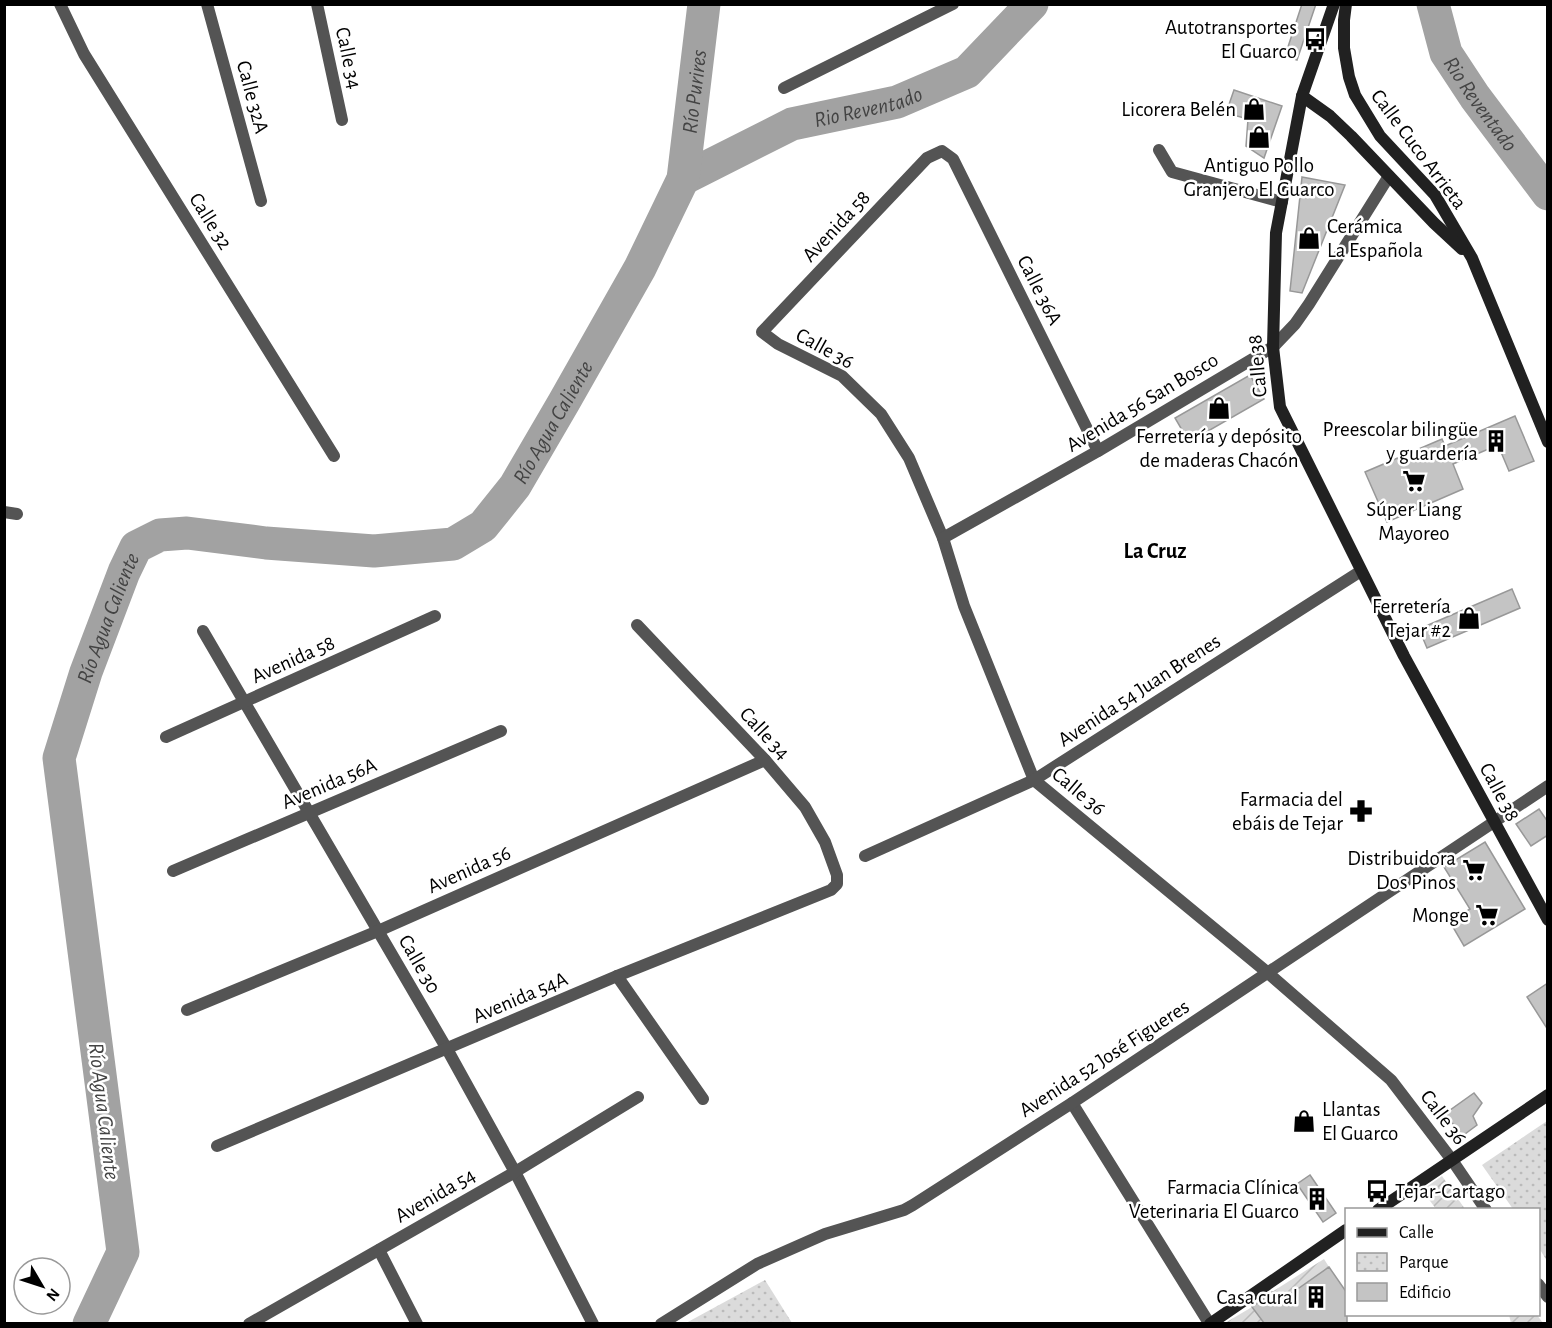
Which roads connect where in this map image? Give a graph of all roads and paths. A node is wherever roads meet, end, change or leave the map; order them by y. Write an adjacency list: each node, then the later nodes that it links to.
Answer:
1 (60, 4): 20 (street, Calle 32)
2 (207, 4): 13 (street, Calle 32A)
3 (317, 4): 9 (street, Calle 34)
4 (953, 4): 7 (street)
5 (1334, 4): 8 (main road, Calle 38)
6 (1346, 4): 15 (main road, Calle Cuco Arrieta)
7 (784, 88)
8 (1302, 96): 12 (main road, Calle Cuco Arrieta); 14 (main road, Calle 38)
9 (342, 120)
10 (1159, 150): 14 (street)
11 (942, 151): 16 (street, Avenida 58); 19 (street, Calle 36A)
12 (1389, 176): 15 (main road, Calle Cuco Arrieta); 17 (street, Avenida 56 San Bosco)
13 (261, 201)
14 (1282, 202): 17 (main road, Calle 38)
15 (1472, 258): 18 (main road)
16 (762, 332): 21 (street, Calle 36)
17 (1273, 347): 19 (street, Avenida 56 San Bosco); 22 (main road, Calle 38)
18 (1548, 442)
19 (1098, 451): 21 (street, Avenida 56 San Bosco)
20 (334, 456)
21 (943, 538): 30 (street, Calle 36)
22 (1361, 571): 30 (street, Avenida 54 Juan Brenes); 33 (main road, Calle 38)
23 (435, 616): 26 (street, Avenida 58)
24 (637, 625): 29 (street, Calle 34)
25 (203, 631): 26 (street, Calle 30)
26 (245, 702): 28 (street, Avenida 58); 32 (street, Calle 30)
27 (501, 731): 32 (street, Avenida 56A)
28 (166, 736)
29 (765, 760): 36 (street, Calle 34); 38 (street, Avenida 56)
30 (1034, 780): 34 (street, Avenida 54 Juan Brenes); 39 (street, Calle 36)
31 (1548, 786): 33 (street, Avenida 52 José Figueres)
32 (309, 813): 35 (street, Avenida 56A); 38 (street, Calle 30)
33 (1494, 822): 37 (main road, Calle 38); 39 (street, Avenida 52 José Figueres)
34 (865, 856)
35 (173, 872)
36 (837, 884): 40 (street, Avenida 54A)
37 (1548, 920)
38 (378, 931): 41 (street, Avenida 56); 42 (street, Calle 30)
39 (1268, 973): 46 (street, Avenida 52 José Figueres); 48 (street, Calle 36)
40 (617, 976): 42 (street, Avenida 54A); 45 (street)
41 (187, 1010)
42 (447, 1049): 47 (street, Avenida 54A); 49 (street, Calle 30)
43 (1548, 1095): 48 (main road)
44 (638, 1097): 49 (street, Avenida 54)
45 (703, 1099)
46 (1072, 1103): 57 (street, Avenida 52 José Figueres); 58 (street)
47 (217, 1146)
48 (1452, 1160): 50 (main road); 51 (street, Calle 36)
49 (515, 1172): 53 (street, Avenida 54); 56 (street, Calle 30)
50 (1380, 1208)
51 (1485, 1208)
52 (1345, 1231): 58 (main road)
53 (379, 1250): 54 (street, Avenida 54); 55 (street)
54 (249, 1323)
55 (417, 1323)
56 (593, 1323)
57 (661, 1323)
58 (1209, 1323)

